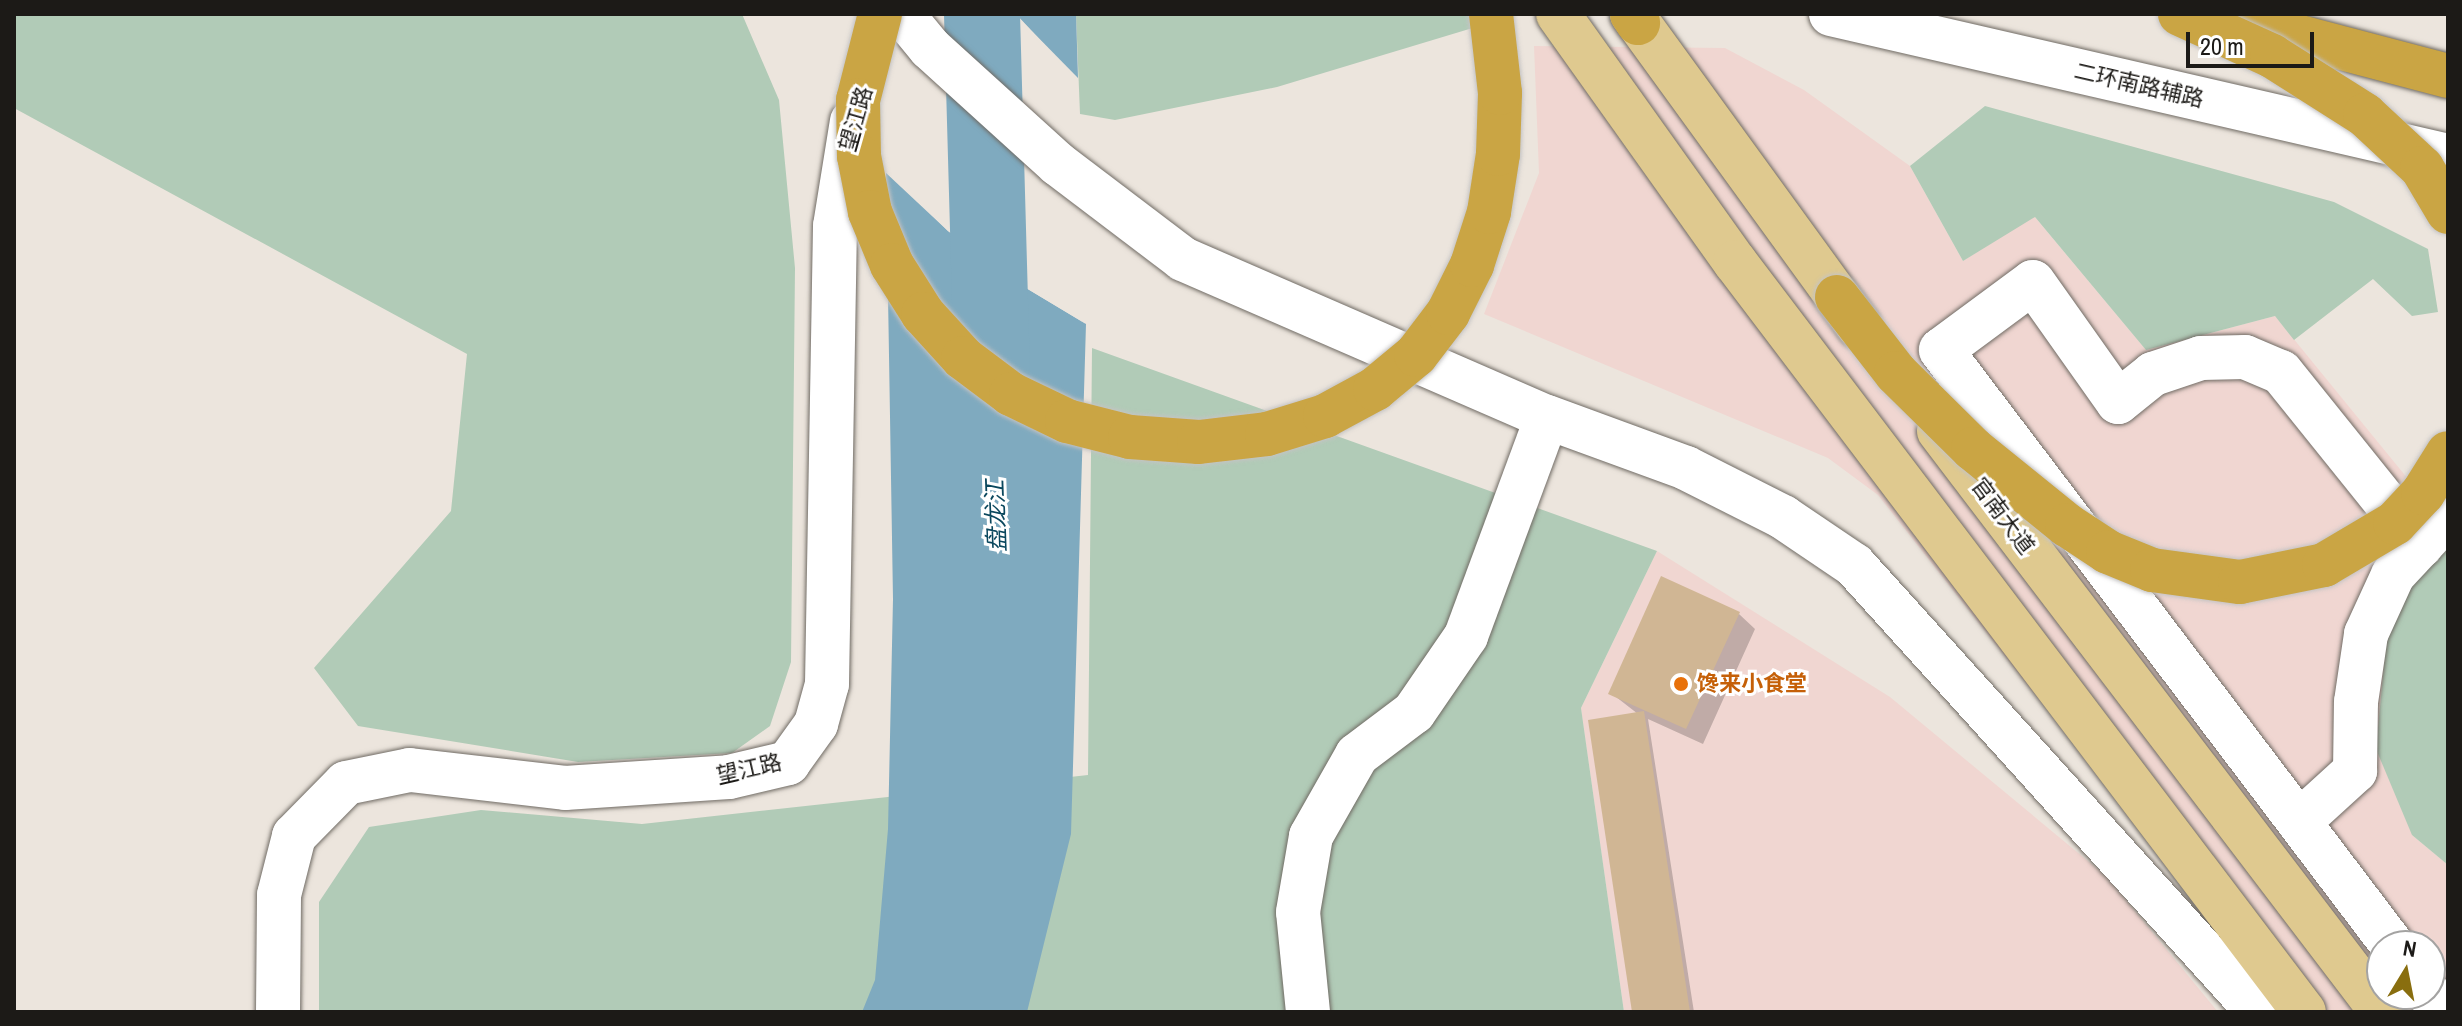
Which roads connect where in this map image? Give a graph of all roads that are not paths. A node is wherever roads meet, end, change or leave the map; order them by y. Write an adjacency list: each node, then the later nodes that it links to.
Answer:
1 (878, 14): 3 (highway, bridge); 20 (street, 望江路)
2 (902, 14): 15 (street)
3 (1491, 14)
4 (1558, 14): 23 (main road)
5 (1831, 14): 12 (street, 二环南路辅路)
6 (2180, 14): 13 (highway, bridge)
7 (2213, 14): 11 (highway)
8 (2267, 14): 10 (main road)
9 (1634, 17): 14 (main road, 官南大道)
10 (2448, 61)
11 (2448, 76)
12 (2448, 156)
13 (2448, 212)
14 (1837, 297): 16 (highway, bridge); 24 (main road, 官南大道, bridge)
15 (1547, 417): 21 (street); 22 (street)
16 (2448, 453)
17 (2434, 531): 18 (street); 18 (street)
18 (2299, 822): 19 (street)
19 (2381, 930)
20 (278, 1012)
21 (1308, 1012)
22 (2258, 1012)
23 (2304, 1012)
24 (2382, 1012)

